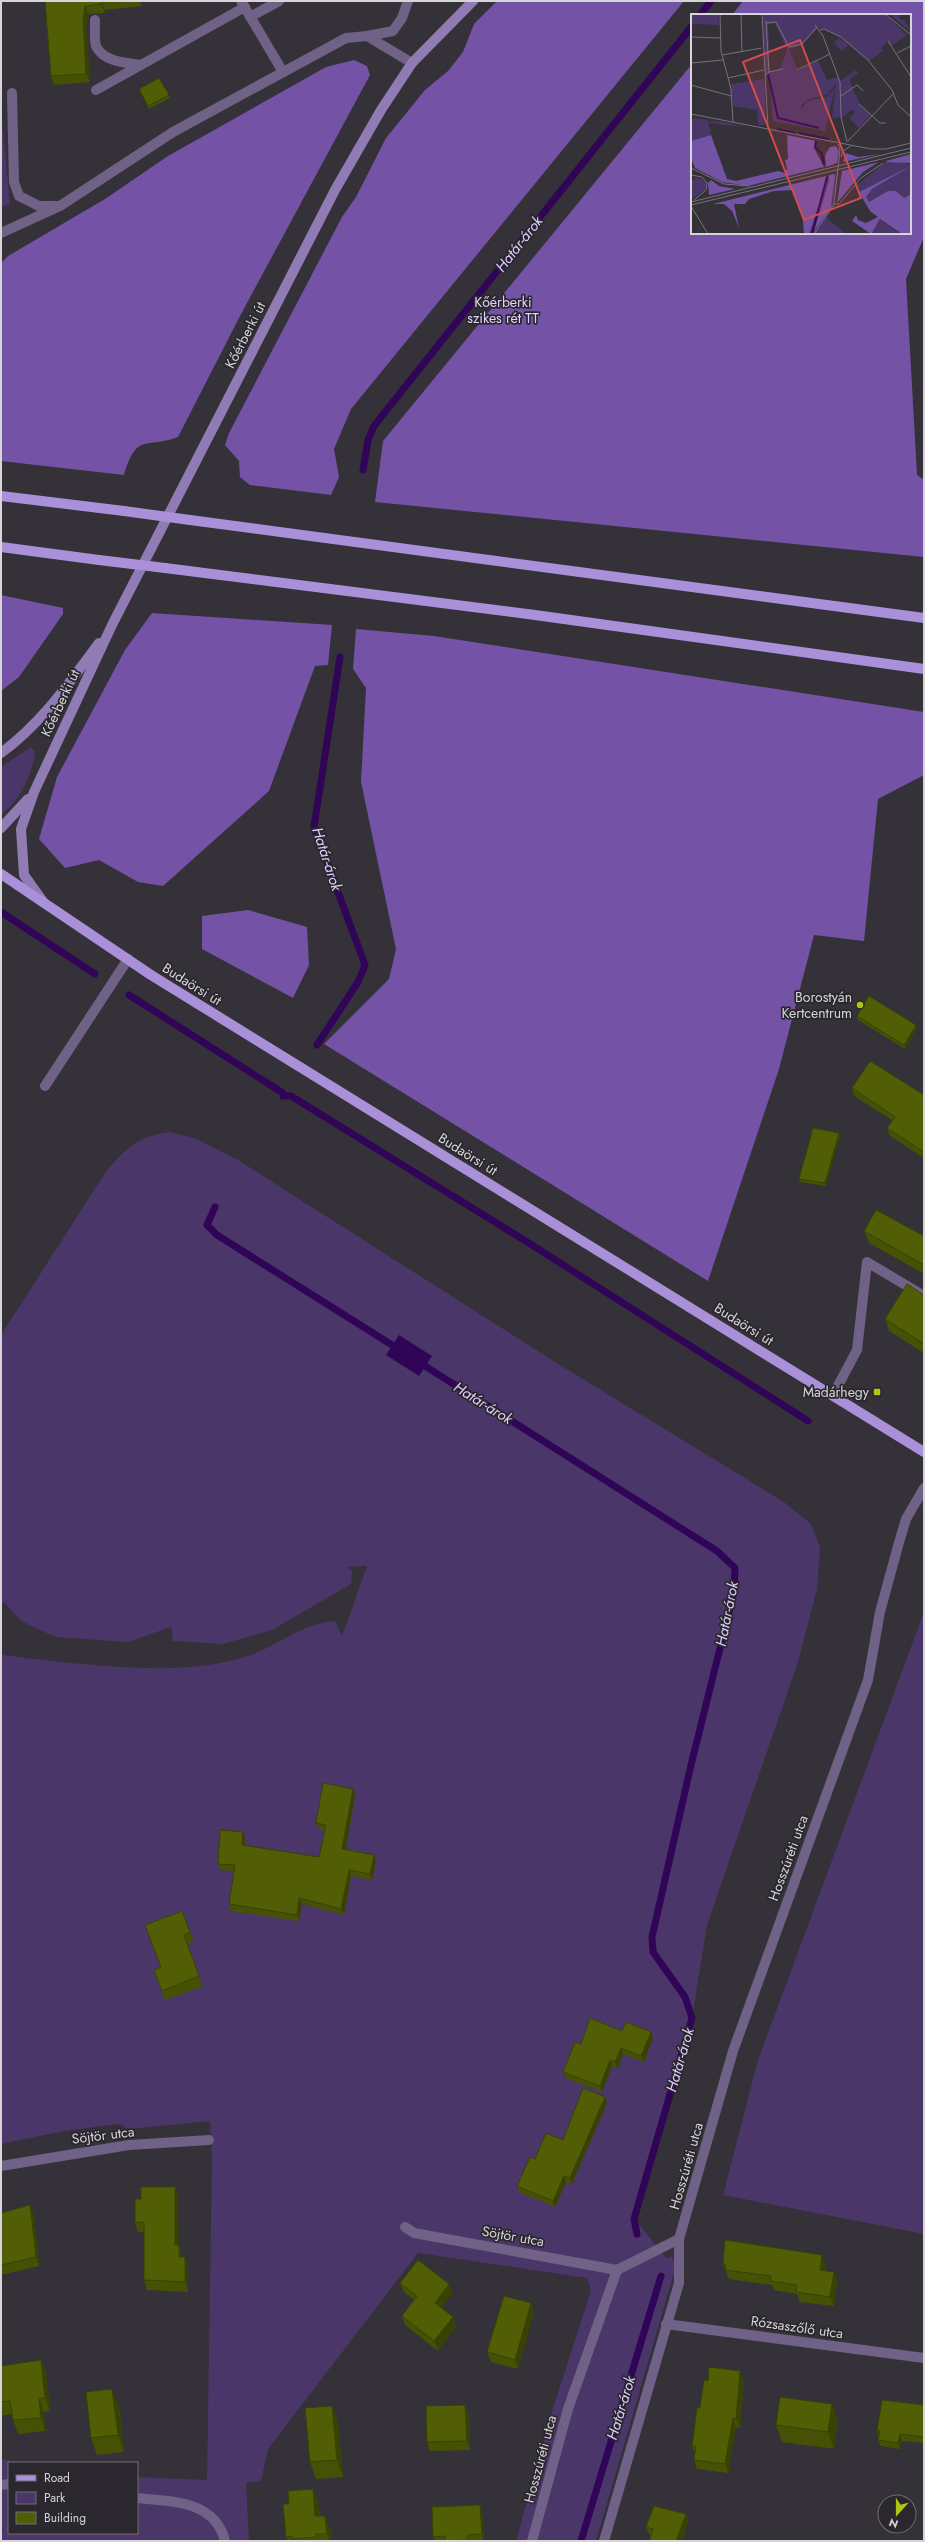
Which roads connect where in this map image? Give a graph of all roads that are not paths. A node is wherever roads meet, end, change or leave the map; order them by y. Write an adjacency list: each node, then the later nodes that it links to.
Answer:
1 (279, 1): 5 (street)
2 (408, 1): 7 (street)
3 (473, 1): 8 (street, Kőérberki út)
4 (243, 4): 5 (street); 9 (street)
5 (250, 17): 10 (street)
6 (94, 20): 9 (street)
7 (367, 36): 8 (street); 10 (street)
8 (412, 63): 18 (street, Kőérberki út)
9 (141, 65): 11 (street)
10 (283, 72): 13 (street)
11 (96, 90)
12 (12, 93): 13 (street)
13 (60, 206): 14 (street)
14 (1, 233)
15 (1, 496): 17 (main road, bridge)
16 (1, 547): 19 (main road, bridge)
17 (924, 618)
18 (112, 625): 20 (street, Kőérberki út); 21 (street, Kőérberki út)
19 (924, 669)
20 (1, 752)
21 (34, 792): 22 (street, Kőérberki út); 24 (street, Kőérberki út)
22 (1, 828)
23 (1, 874): 24 (main road, Budaörsi út)
24 (45, 904): 25 (main road, Budaörsi út)
25 (128, 959): 26 (street); 28 (main road, Budaörsi út)
26 (45, 1086)
27 (924, 1296): 28 (street)
28 (833, 1395): 29 (main road, Budaörsi út)
29 (924, 1452)
30 (923, 1490): 34 (street, Hosszúréti utca)
31 (210, 2140): 32 (street, Söjtör utca)
32 (1, 2166)
33 (405, 2227): 35 (street, Söjtör utca)
34 (679, 2239): 35 (street); 36 (street, Hosszúréti utca)
35 (617, 2270): 40 (street, Hosszúréti utca)
36 (666, 2324): 37 (street, Rózsaszőlő utca); 41 (street, Hosszúréti utca)
37 (924, 2358)
38 (138, 2498): 39 (street)
39 (225, 2541)
40 (532, 2541)
41 (604, 2541)

